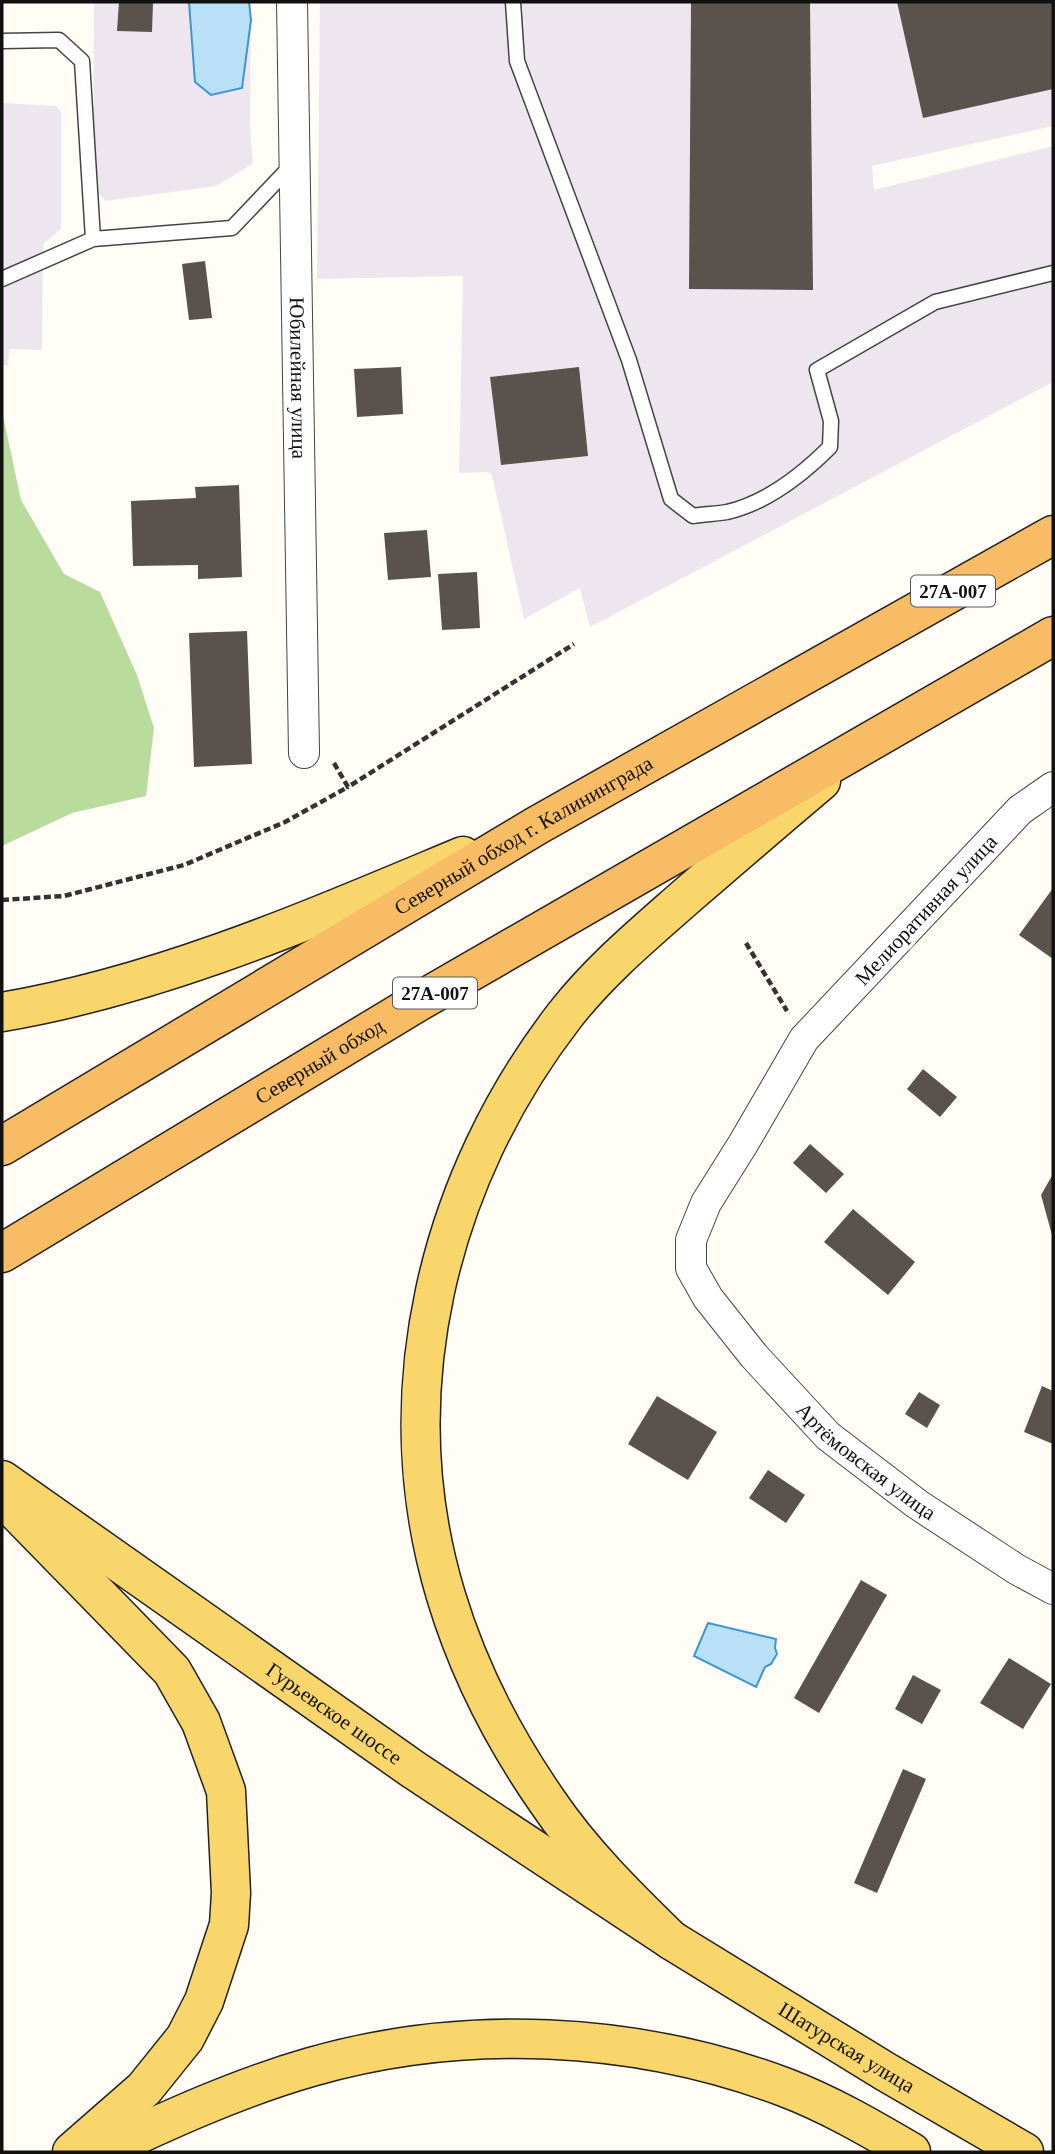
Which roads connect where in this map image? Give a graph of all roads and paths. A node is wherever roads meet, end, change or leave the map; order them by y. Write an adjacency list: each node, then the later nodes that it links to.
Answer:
1 (292, 2): 4 (street, Юбилейная улица)
2 (513, 2): 6 (lane)
3 (2, 41): 5 (lane)
4 (295, 163): 5 (lane); 12 (street, Юбилейная улица)
5 (93, 239): 7 (lane)
6 (1053, 273)
7 (2, 279)
8 (1053, 535): 15 (highway, Северный обход г. Калининграда / 27А-007)
9 (1053, 636): 11 (highway, 27А-007)
10 (574, 644): 13 (path)
11 (859, 748): 21 (highway, Северный обход / 27А-007); 26 (main road)
12 (316, 753): 13 (path)
13 (348, 787): 16 (path)
14 (1053, 787): 19 (street, Мелиоративная улица)
15 (536, 826): 18 (main road); 20 (highway, Северный обход г. Калининграда / 27А-007)
16 (2, 900)
17 (746, 943): 19 (path)
18 (2, 1012)
19 (804, 1039): 22 (street, Мелиоративная улица)
20 (2, 1146)
21 (9, 1249)
22 (708, 1298): 25 (street, Артёмовская улица)
23 (2, 1480): 26 (main road, Гурьевское шоссе)
24 (2, 1496): 27 (main road)
25 (1053, 1589)
26 (671, 1940): 30 (main road, Шатурская улица)
27 (72, 2152)
28 (100, 2152): 29 (main road)
29 (911, 2152)
30 (1024, 2152)

